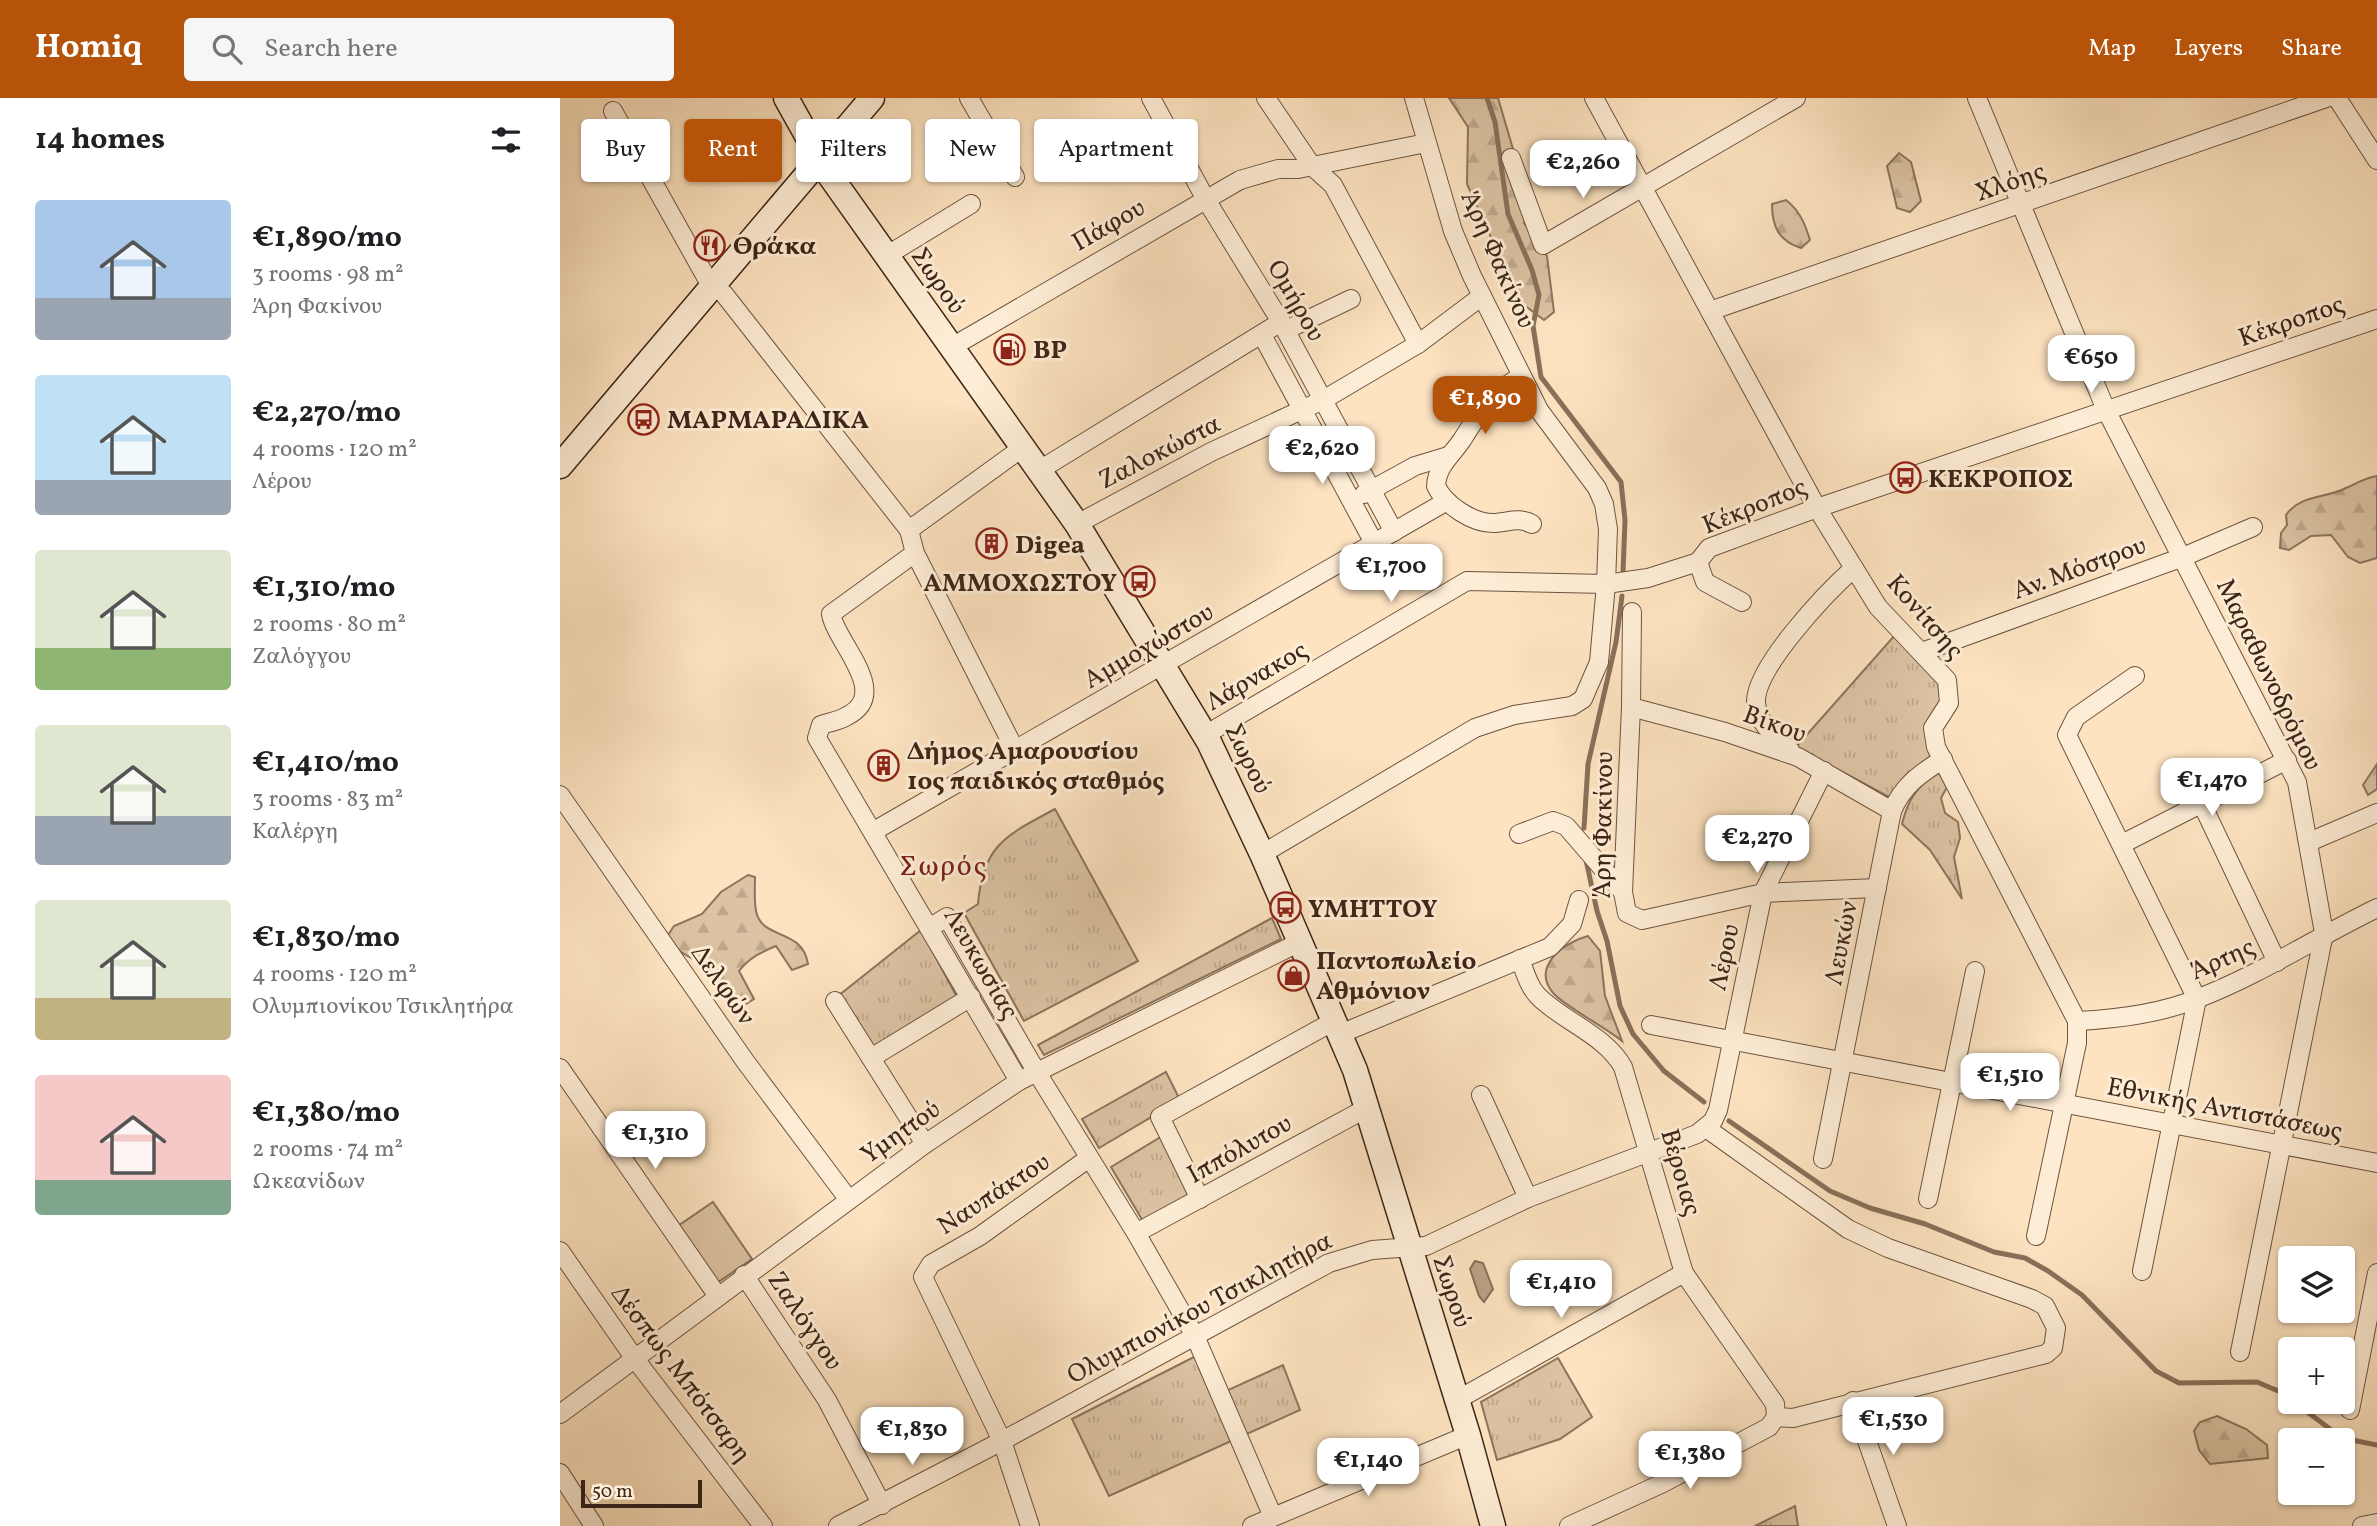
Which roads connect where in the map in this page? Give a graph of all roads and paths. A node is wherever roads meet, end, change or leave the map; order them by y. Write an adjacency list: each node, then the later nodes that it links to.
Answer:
1 (786, 98): 13 (street, Σωρού)
2 (872, 98): 14 (street)
3 (969, 98): 15 (street)
4 (1151, 98): 23 (street, Ομήρου)
5 (1266, 98): 19 (street)
6 (1414, 98): 16 (street, Άρη Φακίνου)
7 (1594, 98): 22 (street, Κονίτσης)
8 (1796, 98): 22 (street)
9 (1977, 98): 25 (street, Μαραθωνοδρόμου)
10 (2326, 98): 25 (street, Χλόης)
11 (2337, 98): 18 (street)
12 (613, 111): 27 (street)
13 (798, 119)
14 (854, 119)
15 (981, 119)
16 (1426, 143): 19 (street, Πάφου); 28 (street, Άρη Φακίνου)
17 (1511, 158): 22 (street, Άρη Φακίνου)
18 (2377, 160)
19 (1312, 166): 23 (street, Πάφου); 34 (street)
20 (802, 182): 27 (street)
21 (836, 182): 26 (street, Σωρού)
22 (1643, 188): 30 (street, Κονίτσης)
23 (1205, 198): 32 (street, Ομήρου); 35 (street, Πάφου)
24 (971, 204): 26 (street)
25 (2019, 206): 30 (street, Χλόης); 39 (street, Μαραθωνοδρόμου)
26 (886, 256): 35 (street, Σωρού)
27 (717, 290): 42 (street); 44 (street); 52 (street)
28 (1482, 296): 34 (street, Ζαλοκώστα); 36 (street, Άρη Φακίνου)
29 (1351, 299): 32 (street)
30 (1710, 311): 48 (street, Κονίτσης)
31 (2377, 319): 39 (street, Κέκροπος)
32 (1284, 326): 33 (street); 37 (street, Ομήρου)
33 (1262, 335): 38 (street); 43 (street)
34 (1418, 344): 37 (street, Ζαλοκώστα)
35 (950, 348): 40 (street, Σωρού)
36 (1520, 377): 41 (street); 59 (street, Άρη Φακίνου)
37 (1323, 400): 38 (street, Ζαλοκώστα); 45 (street, Ομήρου)
38 (1303, 410): 46 (street); 49 (street, Ζαλοκώστα)
39 (2106, 410): 48 (street, Κέκροπος); 56 (street, Μαραθωνοδρόμου)
40 (1022, 448): 43 (street, Σωρού); 52 (street)
41 (1448, 456): 45 (street); 47 (street)
42 (560, 466)
43 (1038, 471): 49 (street, Σωρού)
44 (560, 487)
45 (1372, 491): 46 (street); 53 (street, Ομήρου)
46 (1351, 500): 54 (street)
47 (1447, 501): 50 (street); 53 (street, Αμμοχώστου)
48 (1817, 508): 57 (street, Κέκροπος); 58 (street, Κονίτσης)
49 (1077, 524): 63 (street, Σωρού)
50 (1532, 524)
51 (2253, 527): 56 (street, Αν. Μόστρου)
52 (909, 530): 55 (street)
53 (1394, 532): 54 (street, Αμμοχώστου)
54 (1374, 543): 63 (street, Αμμοχώστου)
55 (915, 553): 67 (street); 76 (street, Λευκωσίας)
56 (2183, 557): 62 (street, Αν. Μόστρου); 70 (street, Μαραθωνοδρόμου)
57 (1698, 562): 59 (street, Κέκροπος); 60 (street)
58 (1854, 568): 62 (street, Κονίτσης); 68 (street)
59 (1606, 584): 66 (street, Λάρνακος); 80 (street)
60 (1742, 602)
61 (1632, 612): 65 (street, Άρη Φακίνου)
62 (1922, 652): 69 (street, Κονίτσης)
63 (1164, 666): 66 (street, Σωρού); 67 (street, Αμμοχώστου)
64 (2135, 676): 79 (street)
65 (1632, 707): 68 (street, Βίκου); 82 (street, Άρη Φακίνου)
66 (1205, 735): 80 (street, Σωρού)
67 (1015, 750): 76 (street, Αμμοχώστου)
68 (1798, 757): 71 (street, Βίκου)
69 (1943, 759): 74 (street, Λευκών); 95 (street, Κονίτσης)
70 (2287, 761): 73 (street); 78 (street, Μαραθωνοδρόμου)
71 (1824, 771): 74 (street, Βίκου); 83 (street, Λέρου)
72 (560, 795): 119 (street, Δελφών)
73 (2201, 802): 79 (street); 90 (street)
74 (1892, 811): 81 (street, Λευκών)
75 (2377, 813): 78 (street)
76 (874, 831): 86 (street, Λευκωσίας)
77 (1519, 834): 82 (street)
78 (2309, 842): 87 (street, Μαραθωνοδρόμου)
79 (2122, 844): 93 (street)
80 (1262, 854): 88 (street, Σωρού)
81 (1877, 888): 83 (street); 100 (street, Λευκών)
82 (1623, 892): 83 (street, Άρη Φακίνου)
83 (1763, 893): 98 (street, Λέρου)
84 (1578, 900): 89 (street)
85 (2377, 908): 87 (street, Άρτης)
86 (931, 927): 92 (street, Λευκωσίας); 102 (street)
87 (2324, 933): 90 (street, Άρτης); 111 (street, Μαραθωνοδρόμου)
88 (1300, 942): 97 (street, Σωρού); 102 (street, Υμηττού)
89 (1520, 959): 97 (street); 112 (street, Βέροιας)
90 (2277, 962): 93 (street, Άρτης)
91 (1975, 971): 104 (street)
92 (971, 997): 99 (street); 103 (street, Λευκωσίας)
93 (2197, 999): 95 (street, Άρτης); 108 (street)
94 (835, 1001): 99 (street)
95 (2077, 1021): 106 (street)
96 (1651, 1025): 98 (street, Εθνικής Αντιστάσεως)
97 (1337, 1027): 107 (street, Σωρού); 117 (street)
98 (1732, 1041): 100 (street, Εθνικής Αντιστάσεως); 109 (street)
99 (871, 1058): 110 (street)
100 (1843, 1062): 104 (street, Εθνικής Αντιστάσεως); 114 (street, Λευκών)
101 (560, 1068): 128 (street)
102 (1036, 1071): 103 (street, Υμηττού); 113 (street)
103 (1019, 1081): 110 (street, Υμηττού)
104 (1952, 1082): 106 (street, Εθνικής Αντιστάσεως); 118 (street)
105 (1481, 1095): 116 (street)
106 (2063, 1104): 108 (street, Εθνικής Αντιστάσεως); 121 (street)
107 (1367, 1108): 117 (street, Ιππόλυτου); 122 (street, Σωρού)
108 (2172, 1125): 111 (street, Εθνικής Αντιστάσεως); 124 (street)
109 (1706, 1128): 112 (street, Ολυμπιονίκου Τσικλητήρα); 134 (street)
110 (925, 1144): 119 (street, Υμηττού)
111 (2280, 1146): 115 (street, Εθνικής Αντιστάσεως); 130 (street, Μαραθωνοδρόμου)
112 (1650, 1154): 116 (street, Ολυμπιονίκου Τσικλητήρα); 125 (street, Βέροιας)
113 (1089, 1158): 120 (street); 138 (street, Ναυπάκτου)
114 (1823, 1159)
115 (2377, 1163)
116 (1528, 1198): 122 (street, Ολυμπιονίκου Τσικλητήρα)
117 (1200, 1199): 120 (street, Ιππόλυτου)
118 (1928, 1199)
119 (849, 1200): 127 (street, Υμηττού)
120 (1136, 1233): 129 (street)
121 (2036, 1236)
122 (1408, 1249): 129 (street, Ολυμπιονίκου Τσικλητήρα); 133 (street, Σωρού)
123 (560, 1251): 131 (street, Δέσπως Μπότσαρη)
124 (2142, 1271)
125 (1684, 1273): 133 (street); 136 (street, Βέροιας)
126 (2377, 1273): 132 (street)
127 (744, 1275): 128 (street, Υμηττού); 140 (street, Ζαλόγγου)
128 (717, 1295): 131 (street, Υμηττού)
129 (1195, 1336): 138 (street, Ολυμπιονίκου Τσικλητήρα); 141 (street)
130 (2240, 1352)
131 (635, 1359): 135 (street, Υμηττού); 144 (street, Δέσπως Μπότσαρη)
132 (2355, 1385)
133 (1457, 1400): 137 (street, Σωρού)
134 (1853, 1401): 136 (street); 150 (street)
135 (560, 1413)
136 (1776, 1418): 149 (street)
137 (1468, 1434): 141 (street); 148 (street, Σωρού)
138 (1002, 1441): 140 (street, Ολυμπιονίκου Τσικλητήρα); 146 (street)
139 (560, 1473): 143 (street)
140 (882, 1505): 145 (street, Ολυμπιονίκου Τσικλητήρα)
141 (1273, 1517): 147 (street)
142 (2377, 1522): 151 (street)
143 (594, 1526)
144 (763, 1526)
145 (838, 1526)
146 (1030, 1526)
147 (1252, 1526)
148 (1493, 1526)
149 (1569, 1526)
150 (1897, 1526)
151 (2362, 1526)

